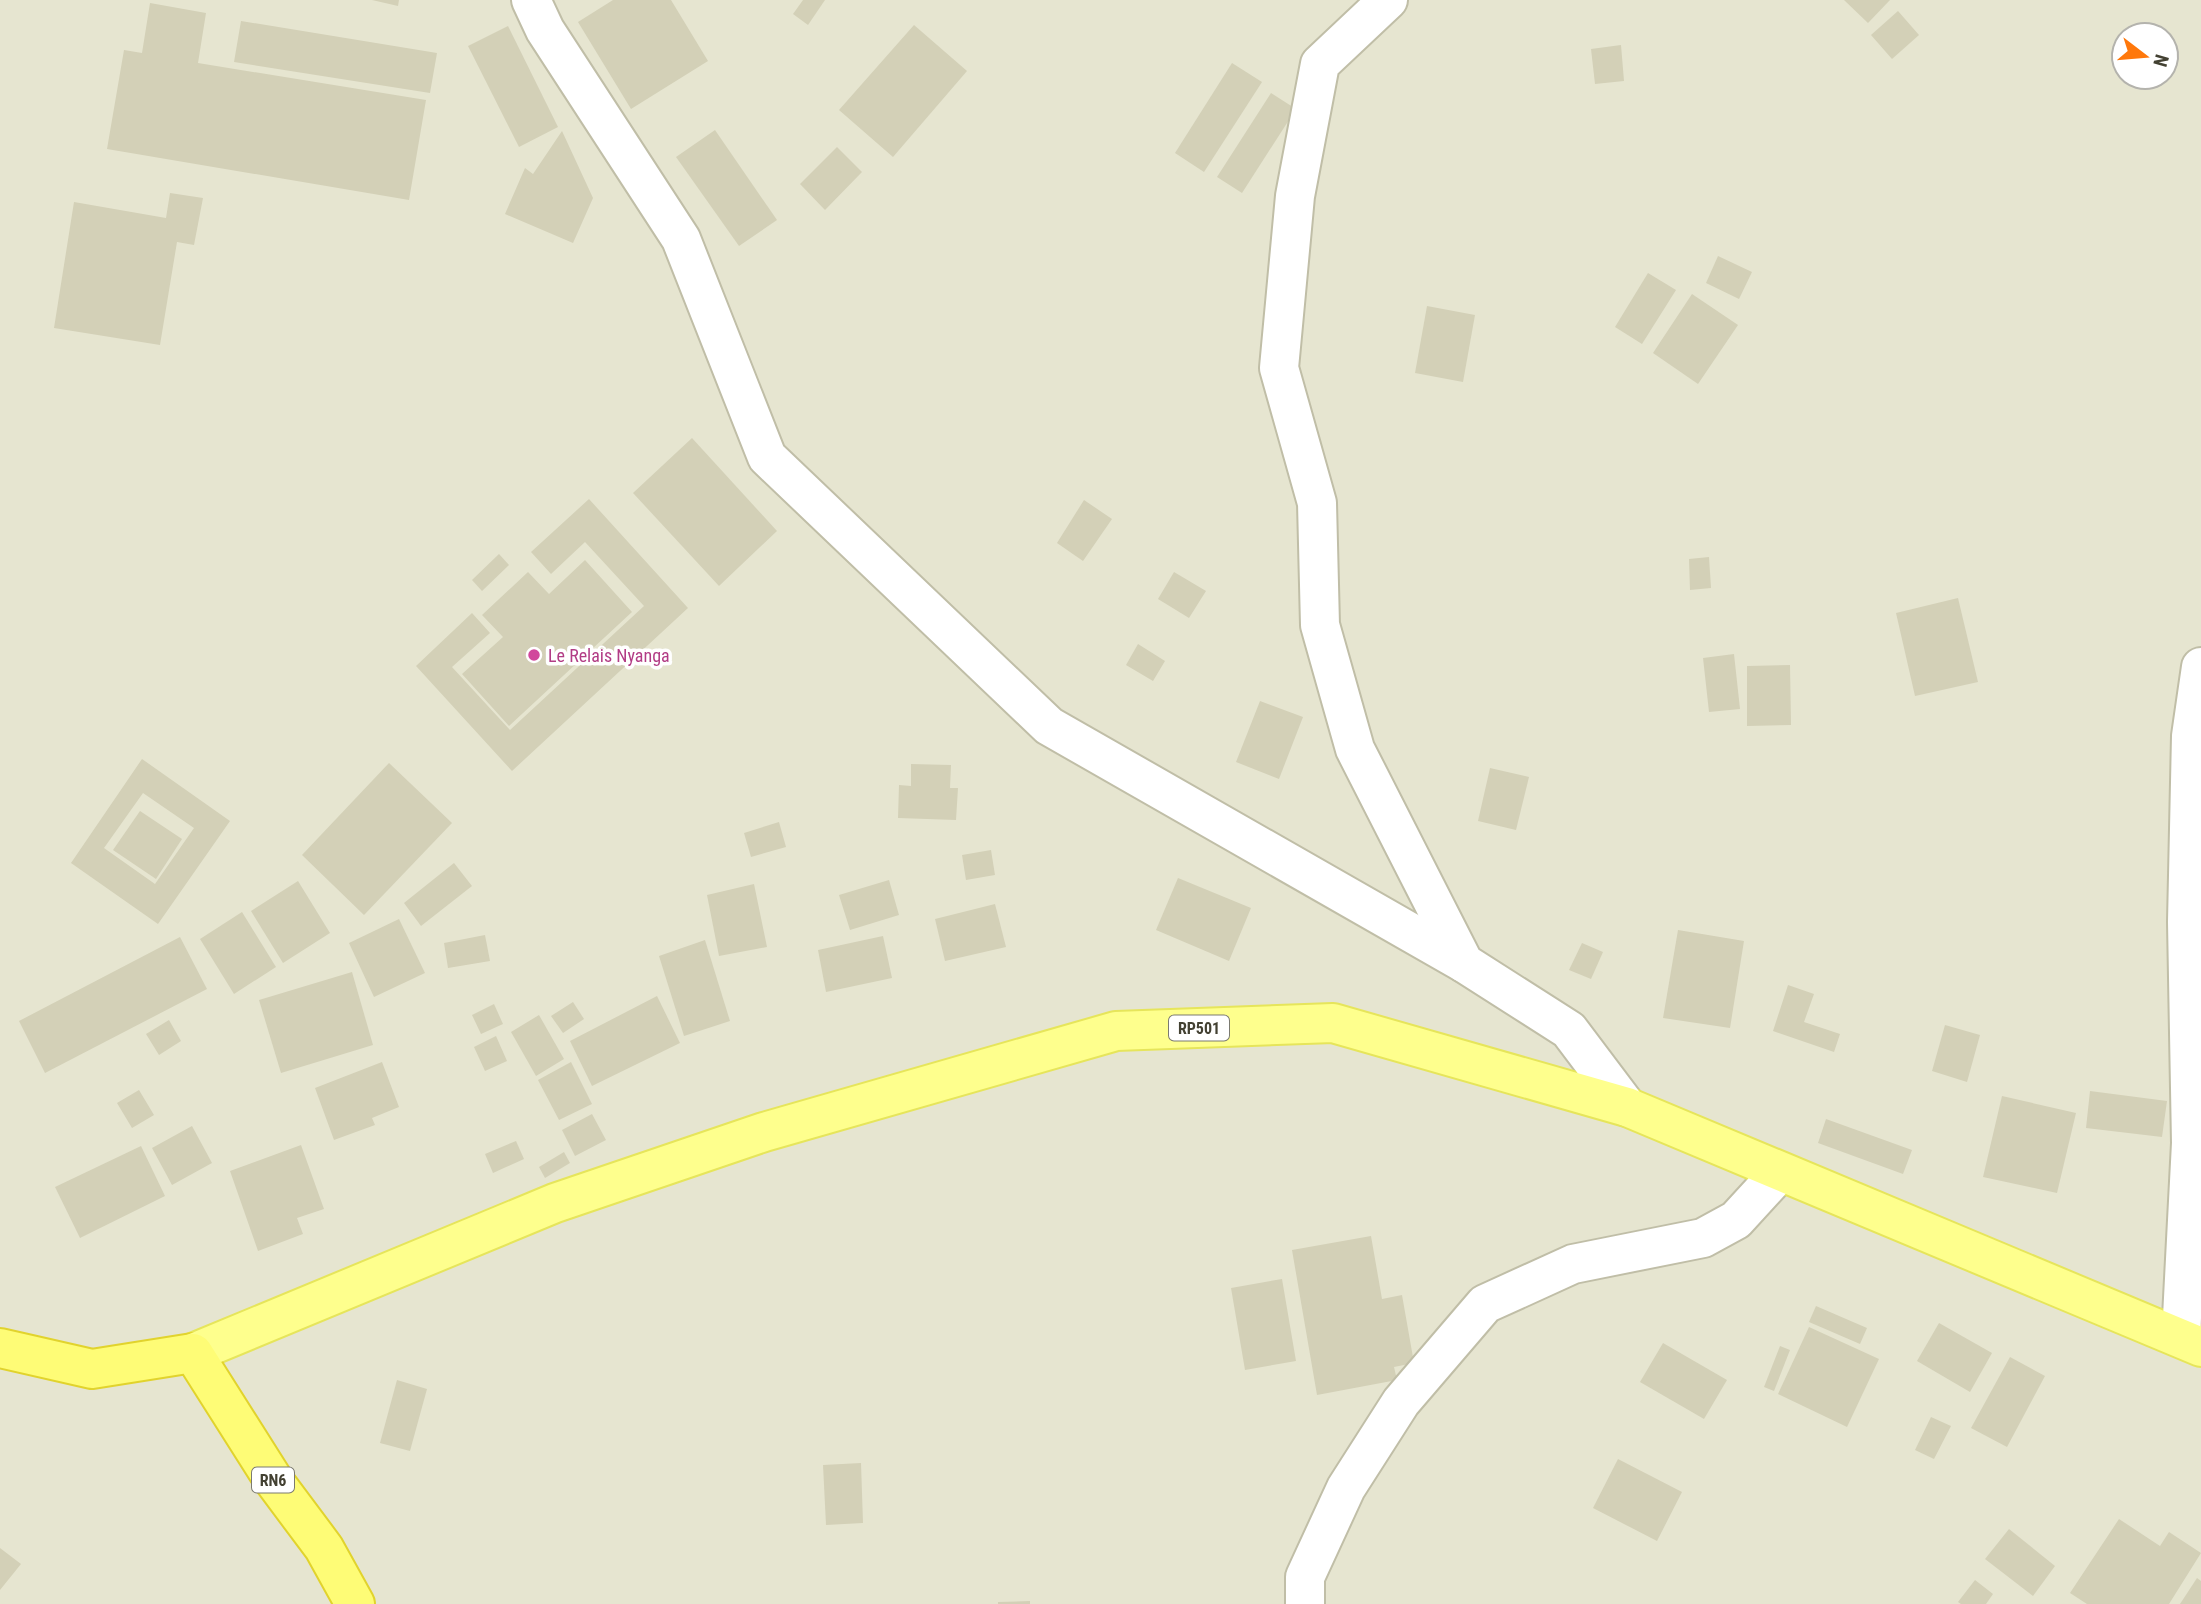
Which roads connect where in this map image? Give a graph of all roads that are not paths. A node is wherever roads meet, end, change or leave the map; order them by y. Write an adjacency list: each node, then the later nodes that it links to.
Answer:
1 (531, 0): 4 (street)
2 (1388, 0): 4 (street)
3 (2201, 667): 7 (street)
4 (1464, 963): 5 (street)
5 (1627, 1107): 6 (main road, RP501); 9 (main road, RP501)
6 (1780, 1172): 7 (main road, RP501); 11 (street)
7 (2191, 1342)
8 (0, 1348): 9 (highway)
9 (193, 1353): 10 (highway, RN6)
10 (355, 1604)
11 (1305, 1604)

